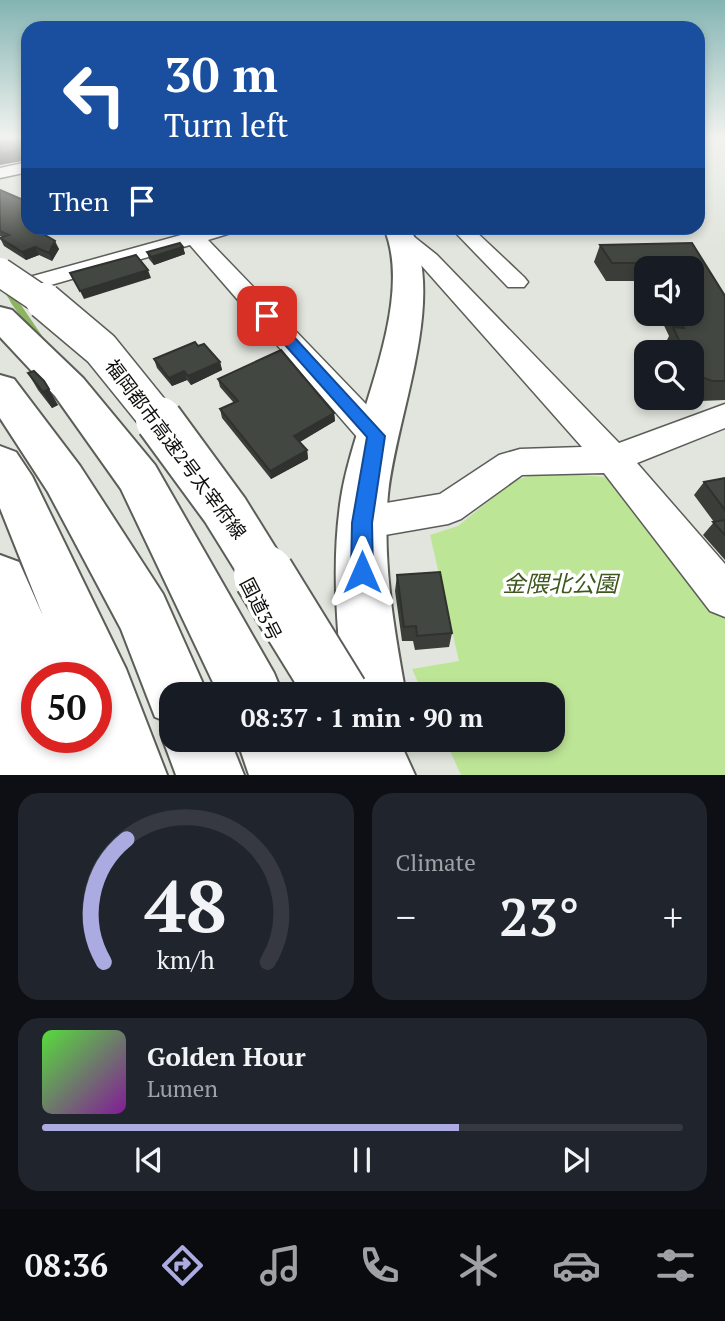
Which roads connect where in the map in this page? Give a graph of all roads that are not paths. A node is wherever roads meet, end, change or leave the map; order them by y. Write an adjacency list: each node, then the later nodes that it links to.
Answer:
1 (181, 235): 7 (street)
2 (194, 235): 10 (street)
3 (400, 235): 10 (main road)
4 (402, 235): 11 (street)
5 (468, 235): 6 (street)
6 (516, 282)
7 (6, 287): 19 (main road); 20 (main road, 国道3号); 21 (main road, 福岡都市高速2号太宰府線, bridge)
8 (0, 388): 18 (main road)
9 (725, 415): 11 (street)
10 (376, 436): 13 (main road)
11 (613, 459): 13 (street); 15 (street)
12 (0, 464): 31 (main road)
13 (362, 523): 22 (main road)
14 (0, 580): 16 (main road)
15 (725, 596)
16 (33, 662)
17 (0, 669): 29 (main road)
18 (172, 682)
19 (245, 682)
20 (297, 682)
21 (330, 682)
22 (373, 682)
23 (201, 752): 32 (main road)
24 (275, 752): 33 (main road)
25 (323, 752): 34 (main road)
26 (369, 752): 35 (main road)
27 (386, 752): 36 (main road)
28 (64, 753): 30 (main road)
29 (24, 775)
30 (71, 775)
31 (133, 775)
32 (210, 775)
33 (284, 775)
34 (332, 775)
35 (381, 775)
36 (393, 775)

